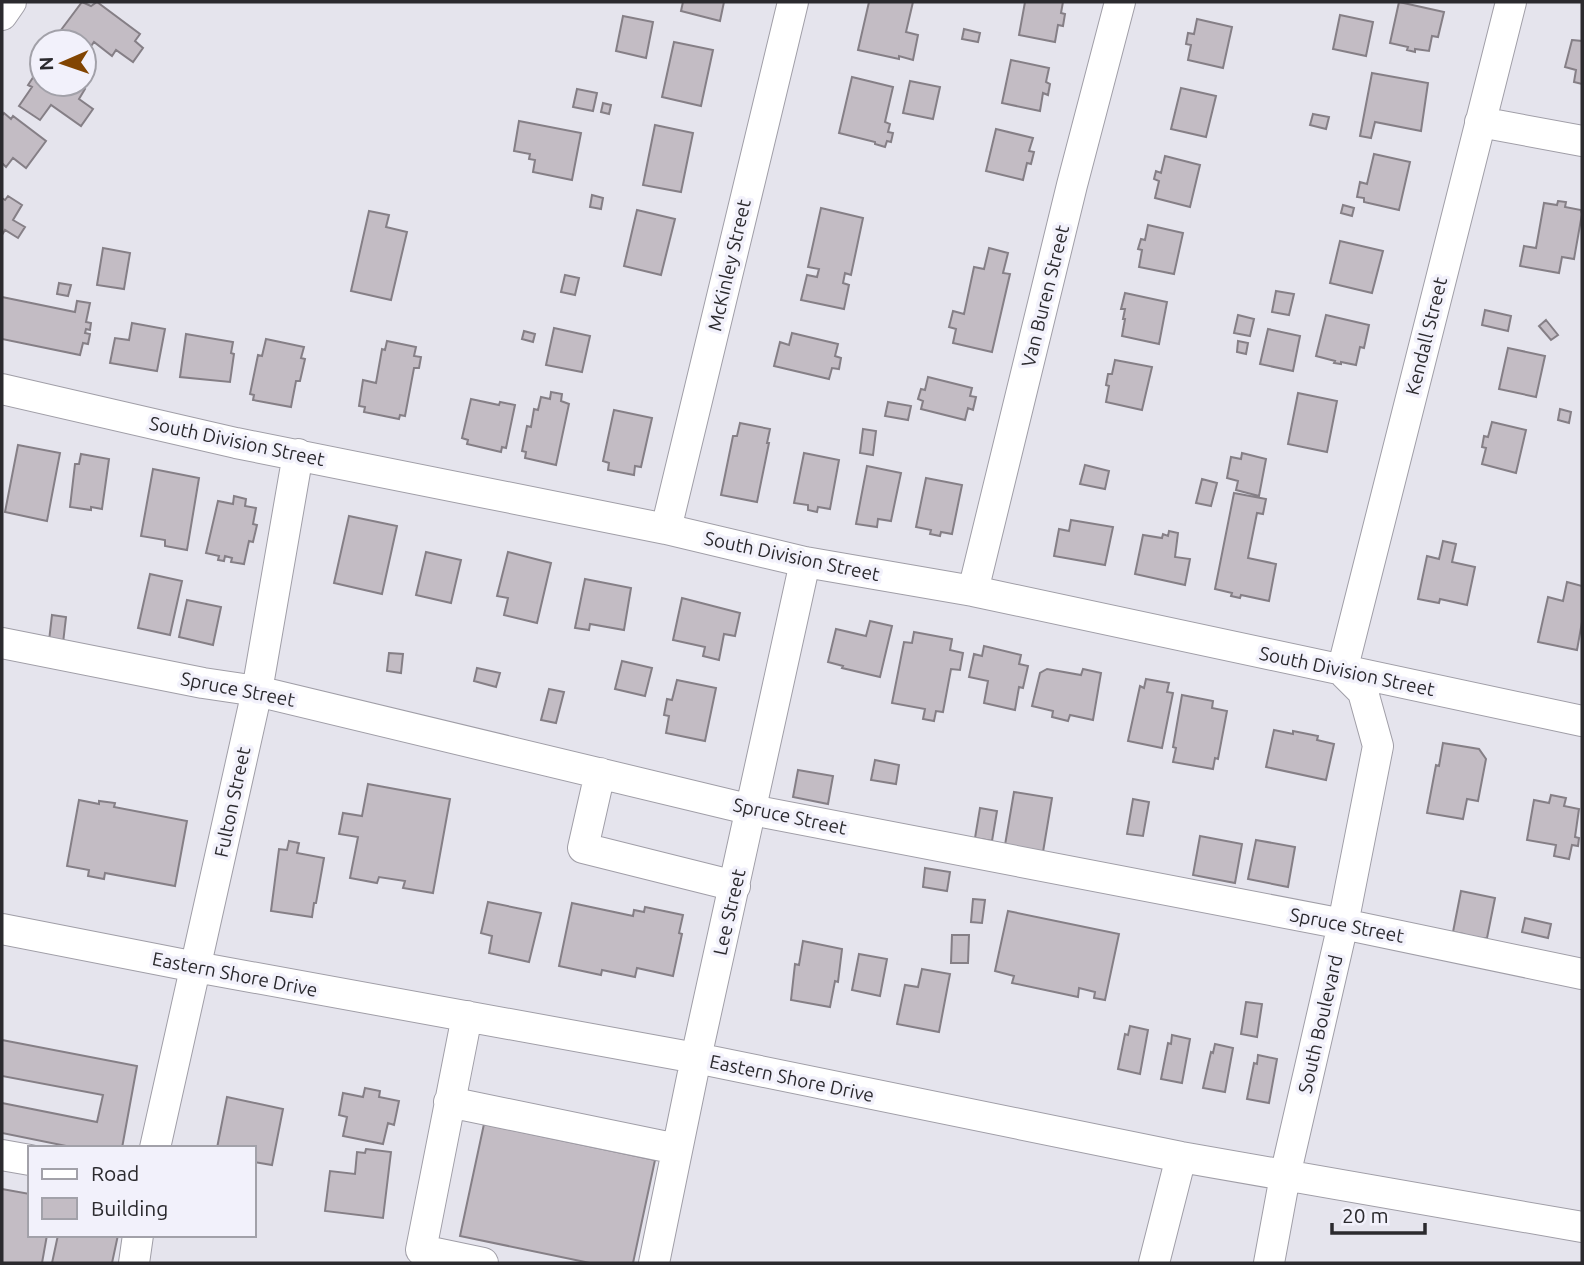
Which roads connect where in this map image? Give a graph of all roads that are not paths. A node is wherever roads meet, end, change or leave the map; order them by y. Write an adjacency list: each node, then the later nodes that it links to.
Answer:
1 (11, 2): 5 (street)
2 (793, 2): 10 (street, McKinley Street)
3 (1120, 2): 12 (street, Van Buren Street)
4 (1511, 2): 6 (street, Kendall Street)
5 (2, 15)
6 (1480, 122): 7 (street); 14 (street, Kendall Street)
7 (1582, 141)
8 (2, 389): 9 (street, South Division Street)
9 (298, 454): 10 (street, South Division Street); 15 (street, Fulton Street)
10 (666, 529): 11 (street, South Division Street)
11 (805, 562): 12 (street, South Division Street); 18 (street, Lee Street)
12 (973, 591): 14 (street, South Division Street)
13 (2, 643): 15 (street, Spruce Street)
14 (1342, 671): 16 (street, South Division Street); 20 (street, South Boulevard)
15 (257, 691): 17 (street, Spruce Street); 22 (street, Fulton Street)
16 (1582, 721)
17 (600, 773): 18 (street, Spruce Street); 19 (street)
18 (752, 810): 19 (street, Lee Street); 20 (street, Spruce Street)
19 (735, 886): 25 (street, Lee Street)
20 (1343, 924): 23 (street, Spruce Street); 32 (street, South Boulevard)
21 (2, 929): 22 (street, Eastern Shore Drive)
22 (196, 967): 24 (street, Eastern Shore Drive); 27 (street, Fulton Street)
23 (1582, 974)
24 (467, 1016): 25 (street, Eastern Shore Drive); 26 (street)
25 (696, 1058): 28 (street, Lee Street); 30 (street, Eastern Shore Drive)
26 (449, 1102): 28 (street); 36 (street)
27 (155, 1146)
28 (677, 1149): 37 (street, Lee Street)
29 (2, 1155): 31 (street)
30 (1181, 1157): 32 (street, Eastern Shore Drive); 38 (street)
31 (28, 1160)
32 (1285, 1176): 33 (street, Eastern Shore Drive); 39 (street, South Boulevard)
33 (1582, 1227)
34 (138, 1237): 35 (street)
35 (134, 1263)
36 (483, 1263)
37 (654, 1263)
38 (1154, 1263)
39 (1269, 1263)

